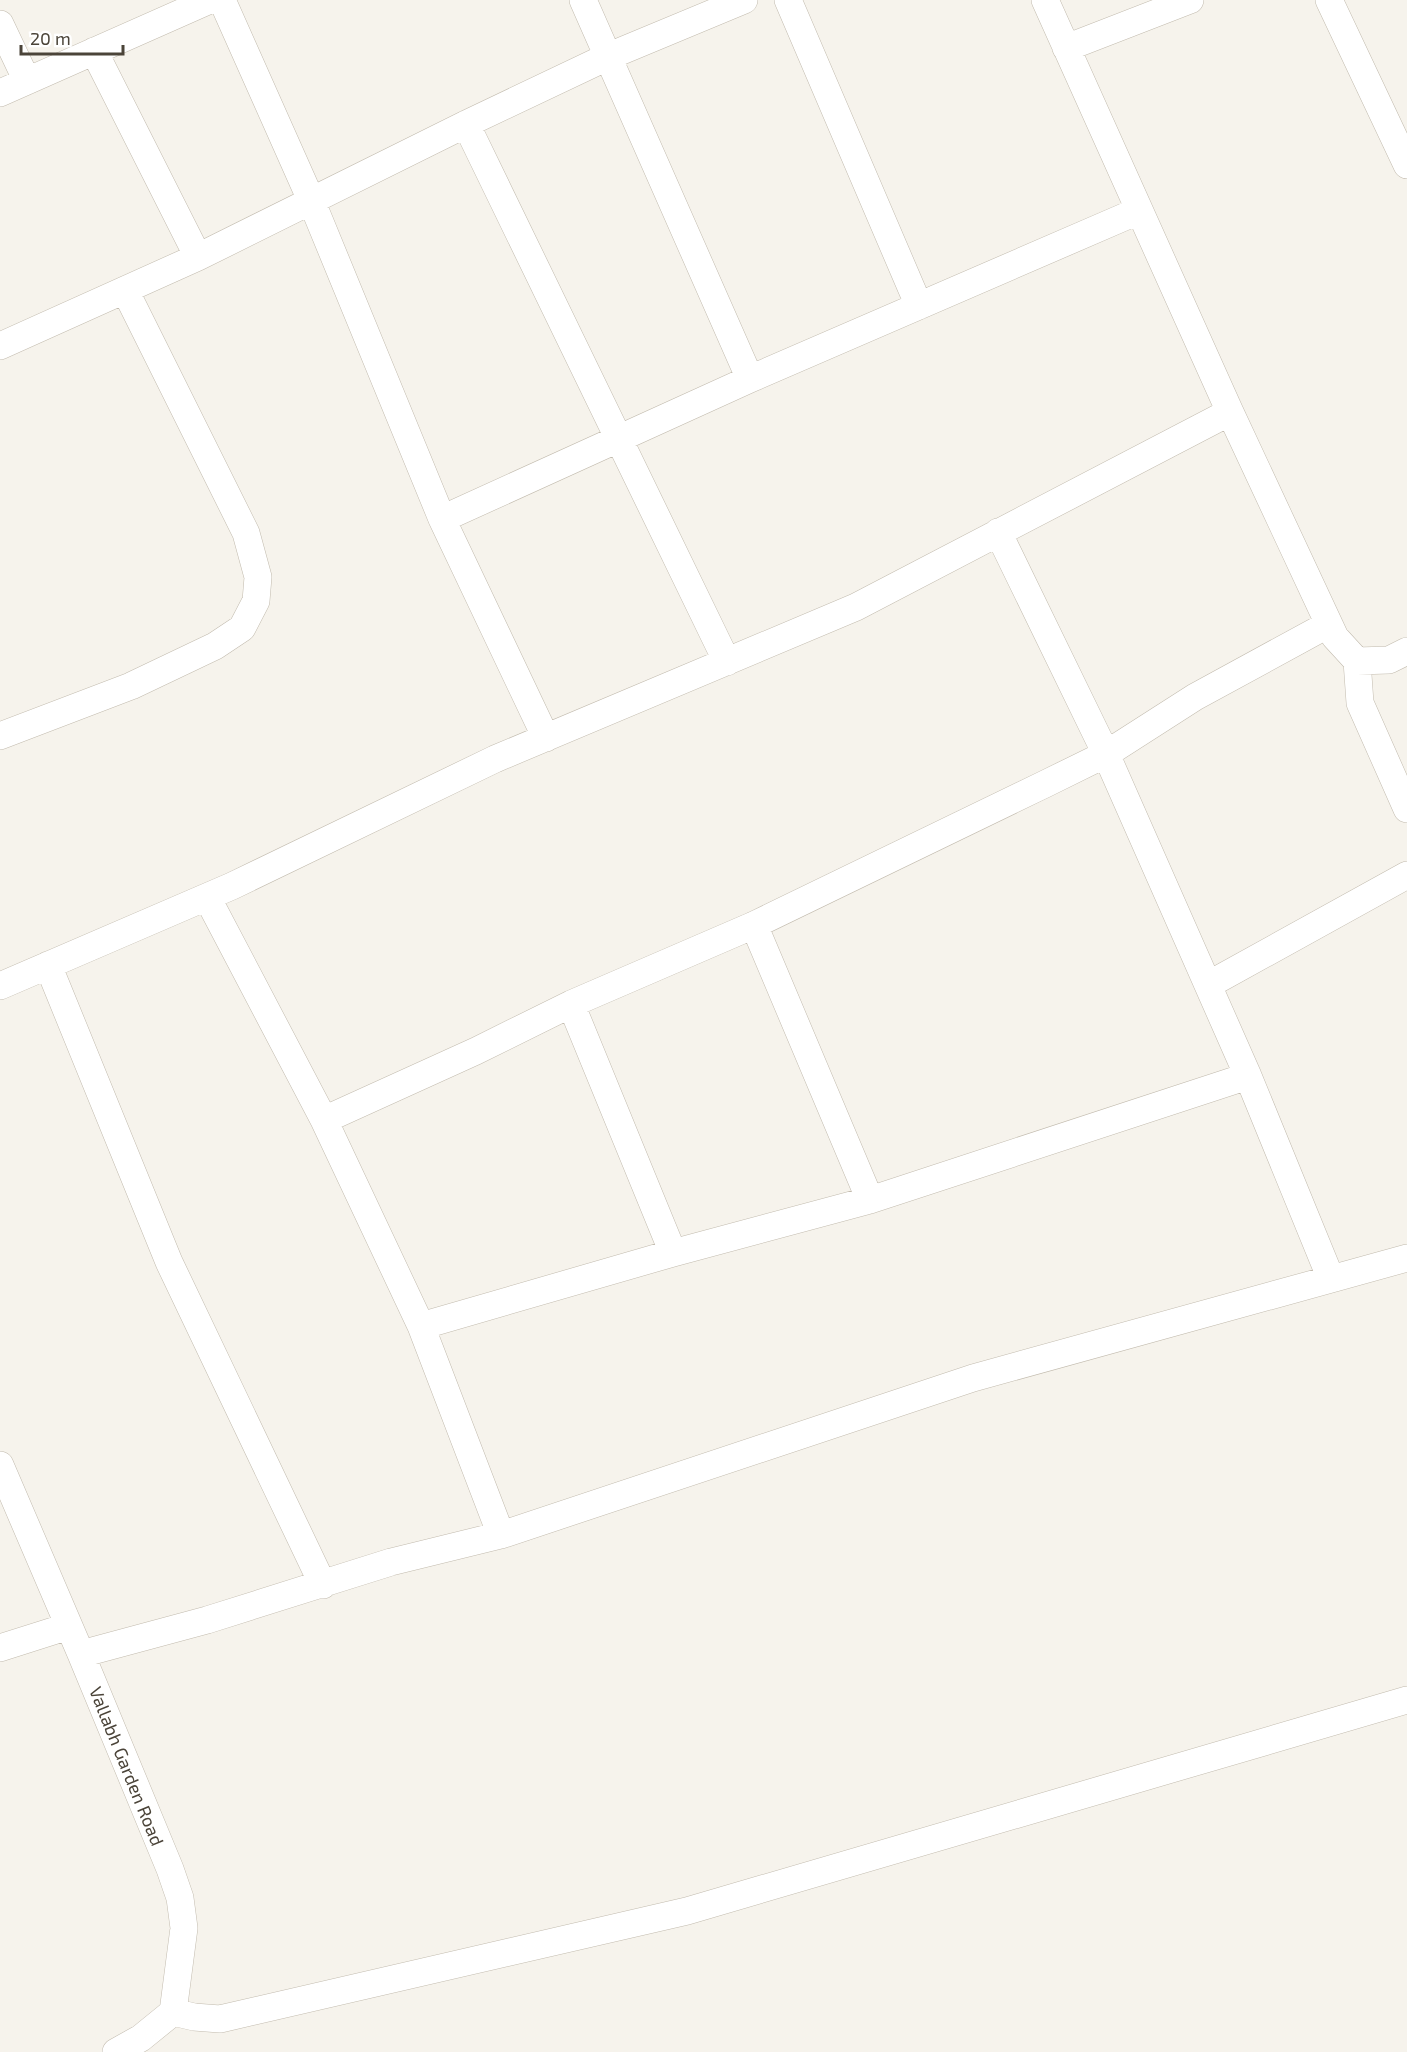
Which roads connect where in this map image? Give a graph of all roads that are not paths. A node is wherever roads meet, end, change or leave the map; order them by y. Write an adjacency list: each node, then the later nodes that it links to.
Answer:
1 (210, 0): 11 (street)
2 (222, 0): 17 (street)
3 (583, 0): 12 (street)
4 (744, 0): 12 (street)
5 (788, 0): 21 (street)
6 (1045, 0): 10 (street)
7 (1190, 0): 10 (street)
8 (1329, 0): 16 (street)
9 (0, 24): 13 (street)
10 (1066, 48): 18 (street)
11 (94, 51): 13 (street); 19 (street)
12 (607, 57): 15 (street); 23 (street)
13 (27, 81): 14 (street)
14 (0, 93)
15 (466, 124): 17 (street); 25 (street)
16 (1404, 149)
17 (311, 200): 19 (street); 26 (street)
18 (1138, 211): 21 (street); 24 (street)
19 (198, 257): 20 (street)
20 (125, 290): 22 (street); 32 (street)
21 (919, 306): 23 (street)
22 (0, 346)
23 (750, 379): 25 (street)
24 (1230, 412): 27 (street); 28 (street)
25 (619, 439): 26 (street); 31 (street)
26 (442, 519): 33 (street)
27 (998, 532): 31 (street); 34 (street)
28 (1329, 624): 30 (street); 34 (street)
29 (1407, 651): 30 (street)
30 (1357, 661): 35 (street)
31 (727, 662): 33 (street)
32 (0, 736)
33 (546, 738): 37 (street)
34 (1106, 753): 38 (street); 40 (street)
35 (1407, 809)
36 (1407, 875): 40 (street)
37 (207, 897): 39 (street); 44 (street)
38 (754, 925): 42 (street); 45 (street)
39 (48, 965): 41 (street); 52 (street)
40 (1208, 985): 43 (street)
41 (0, 986)
42 (571, 1004): 44 (street); 46 (street)
43 (1248, 1076): 45 (street); 48 (street)
44 (324, 1120): 49 (street)
45 (870, 1200): 46 (street)
46 (673, 1253): 49 (street)
47 (1407, 1258): 48 (street)
48 (1330, 1279): 51 (street)
49 (421, 1326): 51 (street)
50 (0, 1466): 53 (street, Vallabh Garden Road)
51 (501, 1536): 52 (street)
52 (323, 1585): 55 (street)
53 (69, 1626): 54 (street); 55 (street, Vallabh Garden Road)
54 (0, 1648)
55 (81, 1654): 57 (street, Vallabh Garden Road)
56 (1407, 1700): 57 (street)
57 (173, 2012): 58 (street)
58 (117, 2052)

